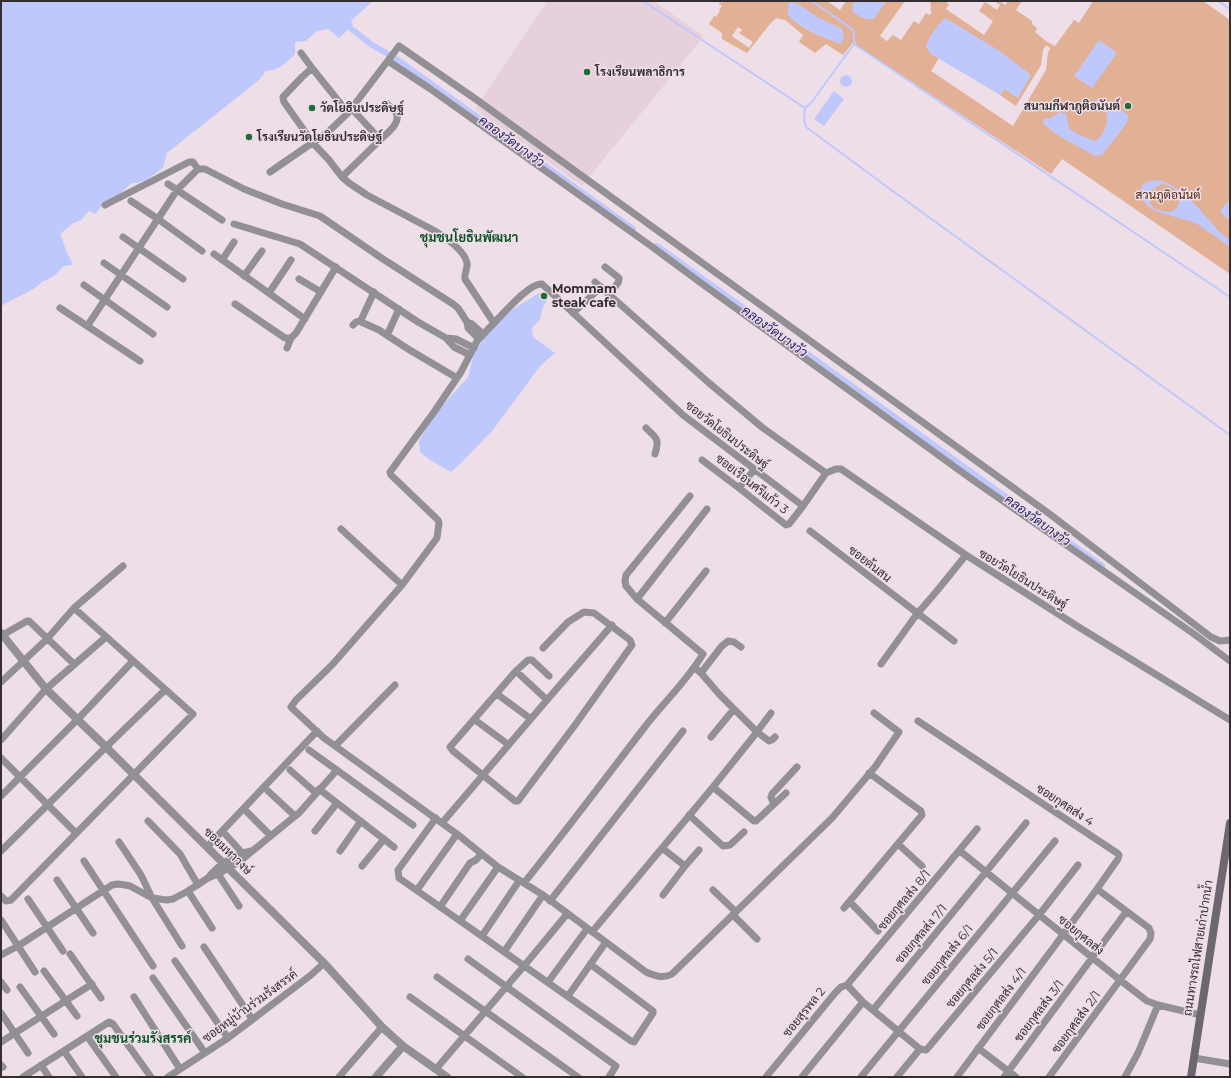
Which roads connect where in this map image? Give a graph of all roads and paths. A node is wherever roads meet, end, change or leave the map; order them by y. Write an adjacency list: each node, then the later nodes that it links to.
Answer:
1 (301, 53): 3 (street)
2 (390, 59): 5 (street); 82 (street); 88 (street)
3 (312, 68): 5 (street); 7 (street)
4 (387, 104): 6 (street)
5 (350, 111): 6 (street); 7 (street)
6 (380, 140): 10 (street)
7 (313, 143): 9 (street); 10 (street)
8 (198, 168): 12 (street); 14 (street); 51 (street)
9 (270, 172)
10 (342, 177): 46 (street)
11 (168, 184): 12 (street)
12 (177, 190): 15 (street); 16 (street)
13 (131, 201): 15 (street)
14 (105, 205)
15 (158, 219): 20 (street); 21 (street)
16 (222, 220)
17 (234, 224): 28 (street)
18 (123, 237): 20 (street)
19 (234, 242): 24 (street)
20 (138, 248): 29 (street); 31 (street)
21 (202, 251)
22 (262, 251): 30 (street)
23 (214, 254): 24 (street)
24 (222, 260): 30 (street)
25 (291, 260): 36 (street)
26 (104, 263): 29 (street)
27 (605, 267): 37 (street)
28 (336, 268): 34 (street); 35 (street)
29 (121, 274): 38 (street); 40 (street)
30 (244, 276): 36 (street)
31 (183, 279)
32 (299, 279): 34 (street)
33 (84, 285): 38 (street)
34 (321, 292): 45 (street)
35 (374, 292): 42 (street); 44 (street)
36 (268, 293): 45 (street)
37 (608, 294): 43 (street); 63 (street)
38 (105, 300): 47 (street); 50 (street)
39 (235, 304): 52 (street)
40 (168, 306)
41 (60, 308): 47 (street)
42 (399, 309): 49 (street); 53 (street)
43 (573, 314): 46 (street, ซอยวัดโยธินประดิษฐ์); 62 (street, ซอยวัดโยธินประดิษฐ์)
44 (362, 318)
45 (305, 319): 52 (street)
46 (494, 323): 51 (street)
47 (88, 325): 57 (street)
48 (353, 325): 58 (street)
49 (389, 331)
50 (153, 334)
51 (481, 336): 55 (street)
52 (291, 338): 54 (street)
53 (446, 338): 55 (street); 56 (street)
54 (287, 348)
55 (474, 348): 56 (street)
56 (470, 355): 58 (street)
57 (140, 361)
58 (457, 378): 73 (street)
59 (646, 428): 60 (street)
60 (655, 454)
61 (702, 460): 64 (street, ซอยเรือนศรีแก้ว 3)
62 (754, 470): 64 (street); 66 (street, ซอยวัดโยธินประดิษฐ์)
63 (826, 473): 66 (street); 70 (street, ซอยวัดโยธินประดิษฐ์)
64 (739, 488): 66 (street, ซอยเรือนศรีแก้ว 3)
65 (690, 496): 74 (street)
66 (803, 506)
67 (707, 509): 74 (street)
68 (341, 529): 73 (street)
69 (810, 531): 76 (street, ซอยต้นสน)
70 (966, 555): 76 (street); 107 (street, ซอยวัดโยธินประดิษฐ์)
71 (123, 566): 75 (street)
72 (706, 571): 77 (street)
73 (402, 585): 109 (street)
74 (637, 599): 77 (street)
75 (74, 608): 80 (street); 81 (street)
76 (917, 614): 83 (street, ซอยต้นสน); 90 (street)
77 (665, 623): 91 (street)
78 (612, 625): 85 (street); 100 (street); 125 (street)
79 (1, 634): 81 (street); 86 (street, ซอยมหาวงษ์)
80 (106, 637): 87 (street); 89 (street)
81 (46, 639): 86 (street); 89 (street)
82 (1230, 640)
83 (954, 641)
84 (741, 647): 93 (street)
85 (543, 648)
86 (23, 660): 95 (street); 97 (street, ซอยมหาวงษ์)
87 (133, 661): 98 (street); 104 (street)
88 (1230, 661)
89 (74, 664): 97 (street)
90 (881, 664)
91 (695, 668): 93 (street); 175 (street)
92 (516, 671): 94 (street); 99 (street); 100 (street)
93 (701, 673): 101 (street)
94 (549, 676)
95 (1, 682)
96 (395, 685): 116 (street)
97 (46, 690): 104 (street, ซอยมหาวงษ์); 114 (street)
98 (165, 690): 117 (street); 124 (street)
99 (497, 694): 105 (street); 106 (street)
100 (547, 700): 105 (street)
101 (734, 709): 111 (street); 112 (street)
102 (771, 713): 111 (street)
103 (874, 713): 123 (street)
104 (78, 719): 117 (street, ซอยมหาวงษ์); 126 (street)
105 (531, 719): 115 (street)
106 (475, 720): 115 (street); 125 (street)
107 (1230, 720)
108 (918, 721): 177 (street, ซอยกุศลส่ง 4)
109 (317, 731): 116 (street); 155 (street)
110 (683, 731): 188 (street)
111 (756, 732): 113 (street); 127 (street)
112 (711, 737)
113 (775, 737)
114 (1, 740)
115 (509, 745): 125 (street)
116 (335, 746): 140 (street)
117 (106, 747): 124 (street, ซอยมหาวงษ์); 134 (street)
118 (309, 750): 122 (street)
119 (1, 758): 126 (street)
120 (797, 767): 133 (street)
121 (290, 770): 129 (street)
122 (337, 770): 129 (street); 143 (street)
123 (869, 773): 154 (street); 195 (street)
124 (134, 775): 147 (street); 155 (street, ซอยมหาวงษ์)
125 (482, 776): 140 (street)
126 (20, 777): 131 (street); 134 (street)
127 (713, 787): 133 (street); 136 (street)
128 (268, 791): 137 (street)
129 (317, 791): 132 (street); 137 (street)
130 (786, 793): 133 (street)
131 (1, 796)
132 (337, 803): 139 (street); 145 (street)
133 (774, 804)
134 (48, 805): 147 (street); 160 (street)
135 (247, 812): 150 (street)
136 (689, 815): 146 (street); 157 (street)
137 (295, 816): 150 (street)
138 (148, 821): 176 (street)
139 (361, 821): 151 (street); 158 (street)
140 (439, 821): 148 (street); 179 (street)
141 (1026, 823): 171 (street, ซอยกุศลส่ง 7/1)
142 (1230, 823): 243 (main road, ถนนทางรถไฟสายเก่าปากน้ำ)
143 (413, 825)
144 (978, 829): 161 (street, ซอยกุศลส่ง 8/1)
145 (315, 832)
146 (744, 832)
147 (76, 833): 184 (street)
148 (457, 834): 163 (street); 179 (street)
149 (226, 835): 162 (street)
150 (271, 836): 162 (street)
151 (384, 839): 156 (street); 167 (street)
152 (1055, 841): 182 (street, ซอยกุศลส่ง 6/1)
153 (119, 842): 186 (street)
154 (898, 844): 169 (street); 189 (street)
155 (207, 847): 166 (street, ซอยมหาวงษ์)
156 (394, 847)
157 (662, 848): 168 (street); 202 (street)
158 (340, 850)
159 (699, 850): 168 (street)
160 (1, 851)
161 (960, 851): 171 (street, ซอยกุศลส่ง); 229 (street, ซอยกุศลส่ง 8/1)
162 (246, 853): 166 (street)
163 (481, 854): 170 (street); 191 (street)
164 (84, 861): 178 (street)
165 (1078, 865): 197 (street, ซอยกุศลส่ง 5/1)
166 (226, 866): 172 (street); 173 (street); 217 (street, ซอยมหาวงษ์)
167 (362, 866)
168 (685, 866): 183 (street)
169 (922, 866)
170 (498, 867): 175 (street); 199 (street)
171 (986, 873): 182 (street, ซอยกุศลส่ง); 240 (street, ซอยกุศลส่ง 7/1)
172 (218, 874): 173 (street); 190 (street)
173 (208, 878): 176 (street)
174 (57, 880): 192 (street)
175 (522, 882): 185 (street); 206 (street)
176 (198, 885): 181 (street)
177 (1096, 889): 194 (street); 205 (street, ซอยกุศลส่ง 4)
178 (103, 890): 186 (street); 192 (street); 219 (street)
179 (417, 890): 191 (street)
180 (713, 890): 195 (street)
181 (188, 892): 186 (street); 201 (street)
182 (1012, 894): 197 (street, ซอยกุศลส่ง); 248 (street, ซอยกุศลส่ง 6/1)
183 (663, 895)
184 (1, 896)
185 (543, 896): 188 (street); 212 (street)
186 (152, 898): 210 (street)
187 (28, 899): 200 (street)
188 (550, 901): 196 (street)
189 (850, 902): 193 (street); 203 (street)
190 (240, 906)
191 (440, 906): 199 (street)
192 (76, 908): 200 (street); 204 (street)
193 (844, 908)
194 (1126, 912): 214 (street, ซอยกุศลส่ง 3/1); 225 (street, ซอยกุศลส่ง 2/1)
195 (734, 913): 207 (street); 208 (street)
196 (567, 914): 202 (street); 220 (street)
197 (1039, 915): 205 (street, ซอยกุศลส่ง); 257 (street, ซอยกุศลส่ง 5/1)
198 (1, 920): 209 (street)
199 (460, 921): 206 (street)
200 (47, 927): 209 (street); 228 (street)
201 (212, 928)
202 (590, 931): 208 (street); 227 (street)
203 (878, 931)
204 (93, 933)
205 (1063, 934): 214 (street, ซอยกุศลส่ง); 256 (street, ซอยกุศลส่ง 4/1)
206 (482, 936): 212 (street)
207 (757, 939)
208 (606, 942): 218 (street)
209 (18, 946): 213 (street); 222 (street)
210 (182, 946)
211 (204, 948): 246 (street)
212 (504, 952): 220 (street)
213 (1, 955)
214 (1092, 958): 225 (street, ซอยกุศลส่ง); 266 (street, ซอยกุศลส่ง 3/1)
215 (468, 959): 231 (street)
216 (176, 961): 253 (street)
217 (324, 963): 246 (street, ซอยหมู่บ้านร่วมรังสรรค์); 247 (street, ซอยมหาวงษ์)
218 (590, 964): 233 (street); 233 (street)
219 (153, 966)
220 (524, 966): 227 (street); 231 (street)
221 (44, 971): 237 (street)
222 (35, 972)
223 (437, 977): 241 (street)
224 (153, 978): 260 (street)
225 (1120, 980): 239 (street, ซอยกุศลส่ง); 285 (street, ซอยกุศลส่ง 2/1)
226 (1, 982): 232 (street)
227 (548, 982): 233 (street)
228 (92, 984): 235 (street); 237 (street)
229 (846, 985): 238 (street); 279 (street, ซอยสุรพล 2)
230 (20, 987): 244 (street)
231 (506, 987): 241 (street); 278 (street)
232 (7, 990)
233 (568, 996)
234 (410, 997): 252 (street)
235 (101, 998)
236 (134, 998): 264 (street)
237 (66, 1001): 244 (street); 245 (street)
238 (863, 1002): 240 (street); 280 (street)
239 (1158, 1005): 243 (street, ซอยกุศลส่ง); 286 (street)
240 (873, 1010): 248 (street)
241 (485, 1012): 252 (street); 277 (street)
242 (1, 1013): 249 (street)
243 (1200, 1015): 261 (main road, ถนนทางรถไฟสายเก่าปากน้ำ)
244 (41, 1016): 249 (street); 250 (street)
245 (77, 1016)
246 (252, 1019): 253 (street, ซอยหมู่บ้านร่วมรังสรรค์)
247 (382, 1027): 255 (street, ซอยมหาวงษ์); 273 (street)
248 (900, 1031): 257 (street); 281 (street, ซอยกุศลส่ง 6/1)
249 (15, 1033): 254 (street); 259 (street)
250 (54, 1034)
251 (87, 1036): 258 (street); 270 (street); 271 (street)
252 (464, 1037): 265 (street); 276 (street)
253 (228, 1038): 260 (street, ซอยหมู่บ้านร่วมรังสรรค์)
254 (1, 1042)
255 (403, 1046): 265 (street, ซอยมหาวงษ์); 274 (street)
256 (978, 1048): 266 (street); 283 (street, ซอยกุศลส่ง 4/1)
257 (920, 1049): 282 (street, ซอยกุศลส่ง 5/1)
258 (64, 1051): 263 (street); 269 (street)
259 (28, 1053)
260 (205, 1053): 264 (street, ซอยหมู่บ้านร่วมรังสรรค์)
261 (1194, 1058): 262 (street); 287 (main road, ถนนทางรถไฟสายเก่าปากน้ำ)
262 (1230, 1064)
263 (41, 1065): 267 (street); 268 (street)
264 (180, 1069): 272 (street, ซอยหมู่บ้านร่วมรังสรรค์)
265 (436, 1069): 275 (street, ซอยมหาวงษ์)
266 (1006, 1074): 284 (street)
267 (23, 1077)
268 (49, 1077)
269 (82, 1077)
270 (116, 1077)
271 (150, 1077)
272 (168, 1077)
273 (339, 1077)
274 (376, 1077)
275 (446, 1077)
276 (522, 1077)
277 (578, 1077)
278 (609, 1077)
279 (766, 1077)
280 (802, 1077)
281 (861, 1077)
282 (897, 1077)
283 (957, 1077)
284 (1016, 1077)
285 (1049, 1077)
286 (1125, 1077)
287 (1191, 1077)

